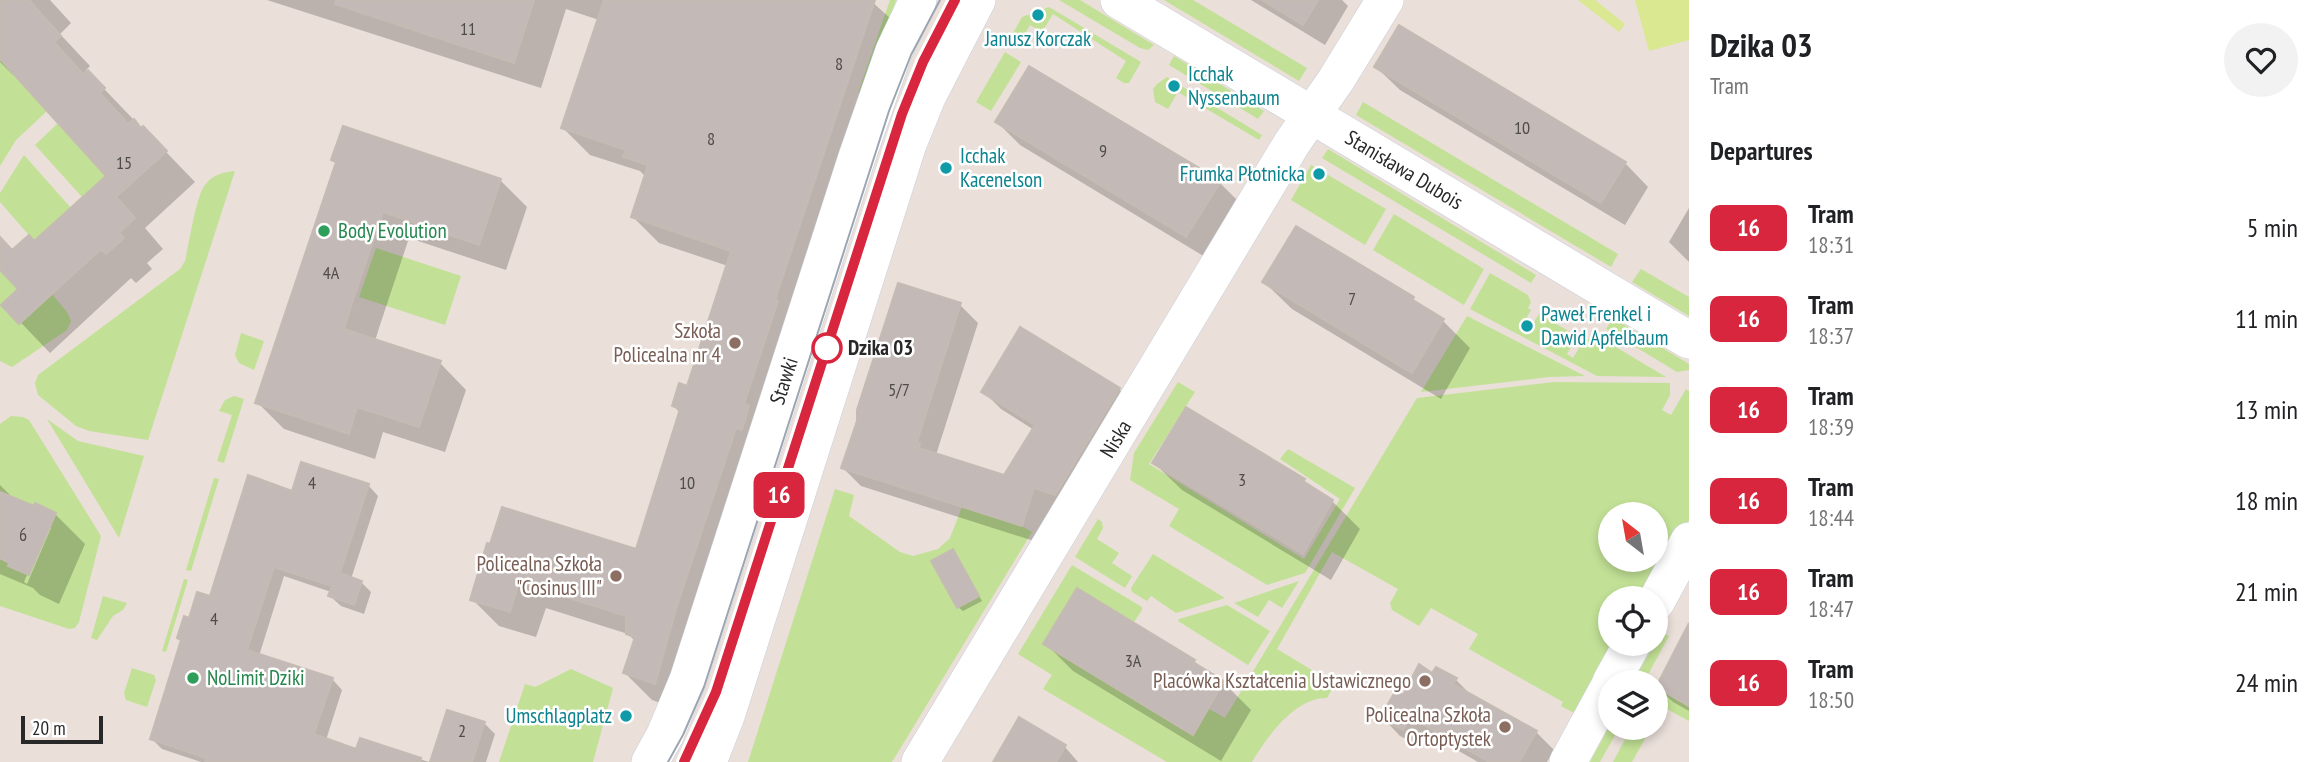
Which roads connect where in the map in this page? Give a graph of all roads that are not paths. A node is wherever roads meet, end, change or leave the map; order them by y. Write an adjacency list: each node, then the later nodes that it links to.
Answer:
1 (918, 0): 10 (street, Stawki)
2 (977, 0): 11 (street)
3 (1119, 0): 5 (street, Stanisława Dubois)
4 (1385, 0): 5 (street, Niska)
5 (1311, 116): 6 (street, Stanisława Dubois); 12 (street, Niska)
6 (1689, 340)
7 (1689, 541): 8 (street)
8 (1665, 586)
9 (1598, 708): 13 (street)
10 (650, 762)
11 (708, 762)
12 (920, 762)
13 (1568, 762)

